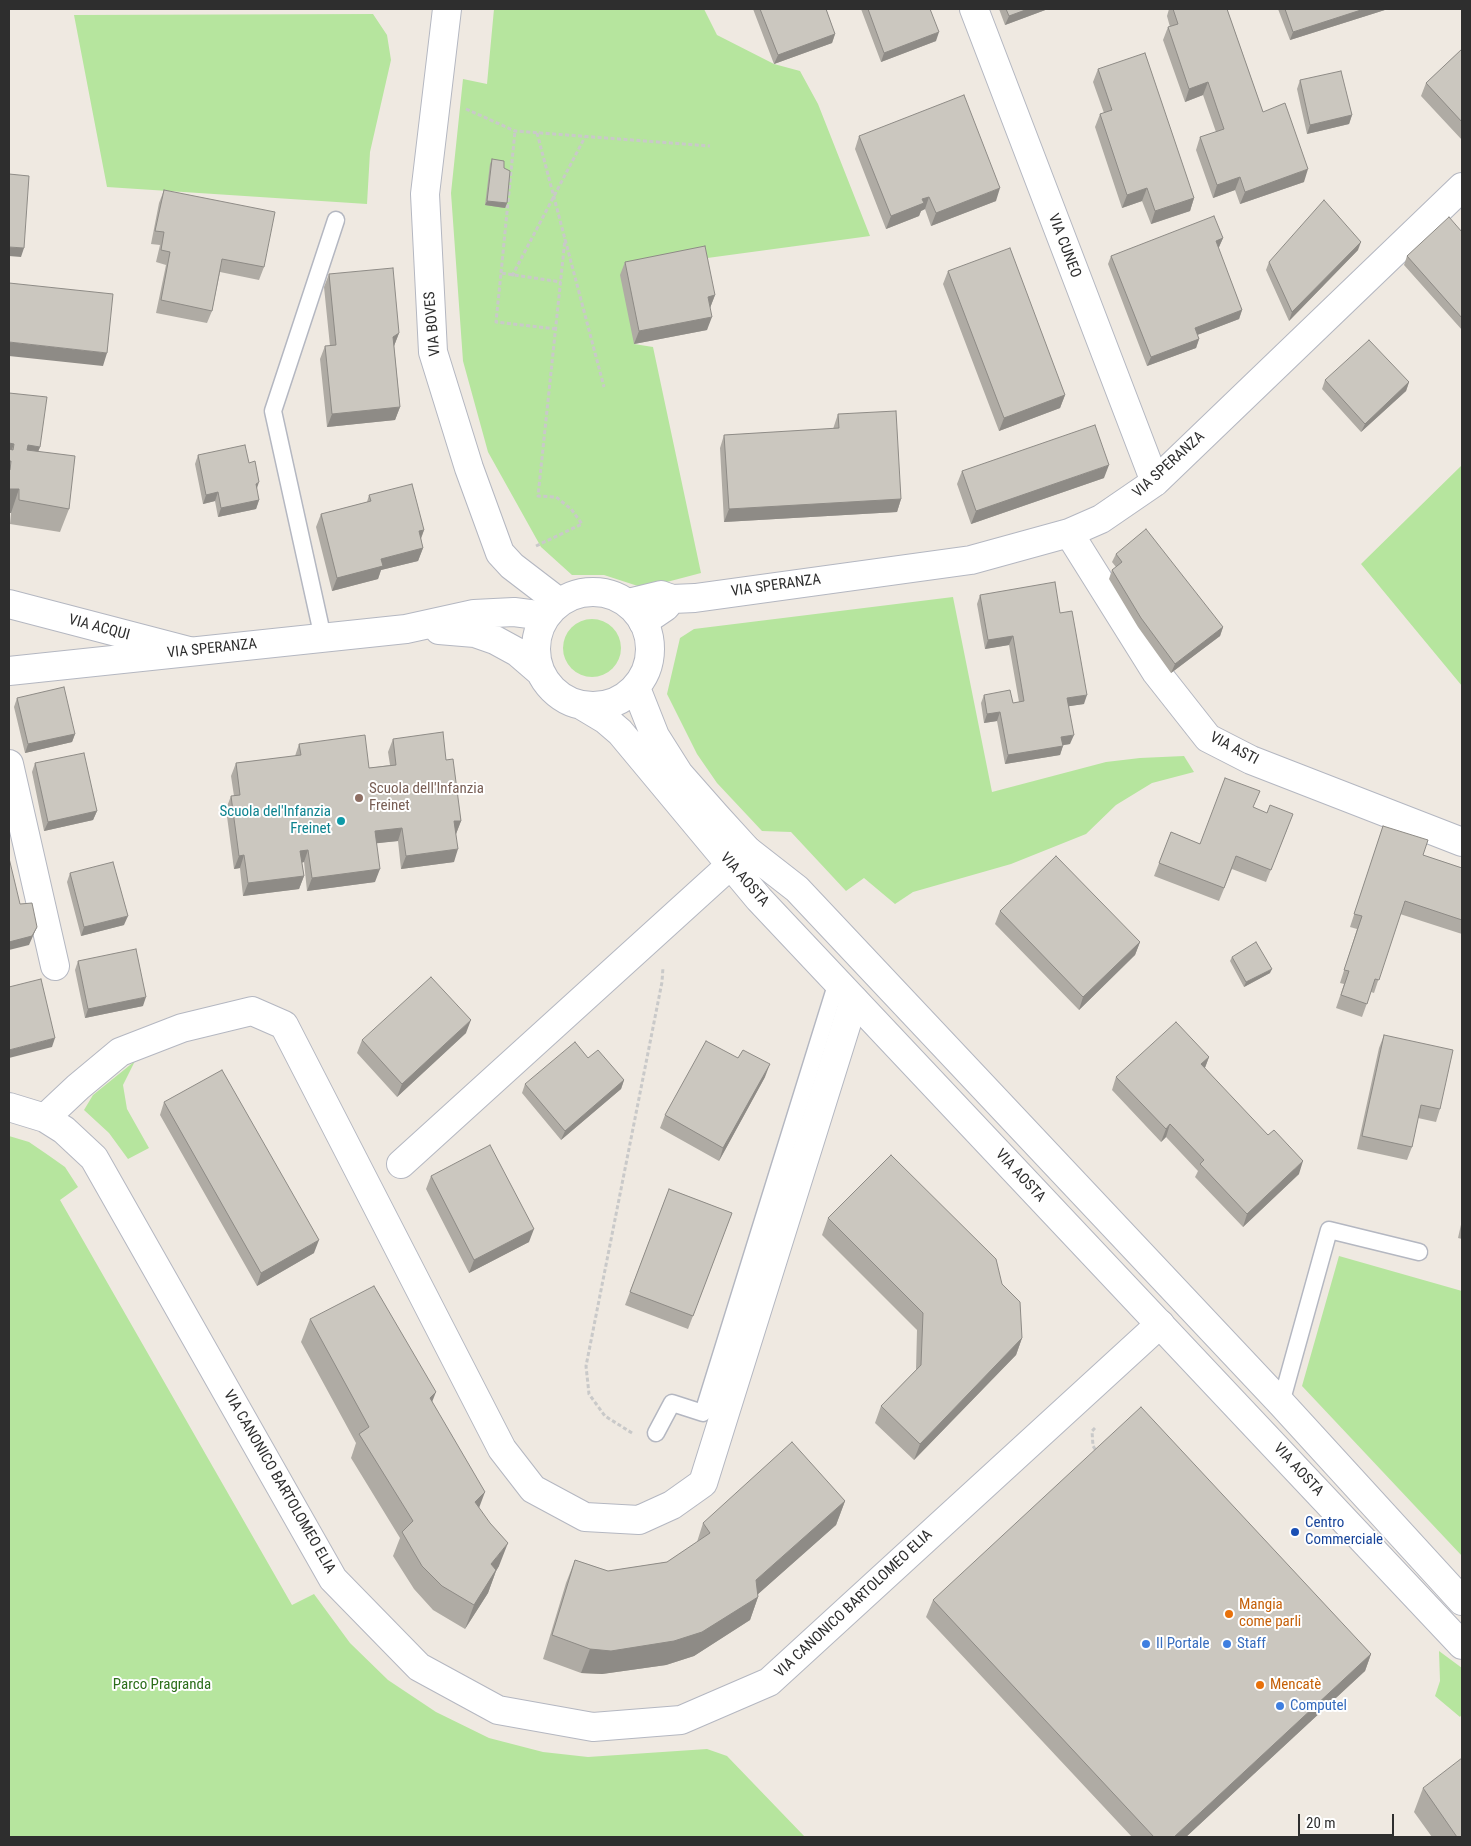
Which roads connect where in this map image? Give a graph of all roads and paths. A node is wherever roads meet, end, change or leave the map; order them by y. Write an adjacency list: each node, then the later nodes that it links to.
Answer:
1 (447, 9): 21 (street, VIA BOVES)
2 (974, 9): 17 (street, VIA CUNEO)
3 (460, 106): 4 (path)
4 (515, 131): 5 (path); 12 (path)
5 (537, 133): 6 (path); 9 (path)
6 (585, 137): 7 (path); 9 (path)
7 (710, 146)
8 (1462, 187): 17 (street, VIA SPERANZA)
9 (554, 196): 11 (path); 13 (path)
10 (336, 220): 24 (lane)
11 (565, 239): 14 (path); 16 (path)
12 (501, 274): 13 (path); 15 (path)
13 (512, 276): 14 (path)
14 (561, 282): 15 (path)
15 (556, 329): 19 (path)
16 (604, 387)
17 (1155, 482): 18 (street, VIA SPERANZA)
18 (1069, 533): 22 (street, VIA SPERANZA); 31 (street, VIA ASTI)
19 (528, 550)
20 (9, 604): 25 (street, VIA ACQUI)
21 (552, 609): 22 (street); 23 (street, VIA SPERANZA); 27 (street)
22 (635, 612): 28 (street)
23 (415, 628): 24 (street, VIA SPERANZA); 27 (street, VIA SPERANZA)
24 (323, 638): 25 (street, VIA SPERANZA)
25 (189, 651): 26 (street, VIA SPERANZA)
26 (9, 671)
27 (539, 671): 29 (street)
28 (636, 688): 29 (street); 32 (street, VIA AOSTA)
29 (581, 706): 32 (street, VIA AOSTA)
30 (9, 764): 34 (street)
31 (1462, 842)
32 (738, 858): 33 (street); 35 (street, VIA AOSTA); 41 (street, VIA AOSTA)
33 (665, 924): 38 (street); 43 (path)
34 (56, 966)
35 (845, 991): 37 (street); 40 (street, VIA AOSTA); 43 (lane)
36 (9, 1108): 37 (street, VIA CANONICO BARTOLOMEO ELIA)
37 (45, 1118): 40 (street, VIA CANONICO BARTOLOMEO ELIA)
38 (401, 1164)
39 (1419, 1252): 41 (lane)
40 (1160, 1324): 46 (street, VIA AOSTA)
41 (1281, 1403): 45 (street, VIA AOSTA)
42 (1097, 1425): 44 (path)
43 (656, 1433)
44 (1097, 1452)
45 (1354, 1484): 46 (street); 47 (street, VIA AOSTA)
46 (1330, 1505): 48 (street, VIA AOSTA)
47 (1462, 1601)
48 (1462, 1645)

